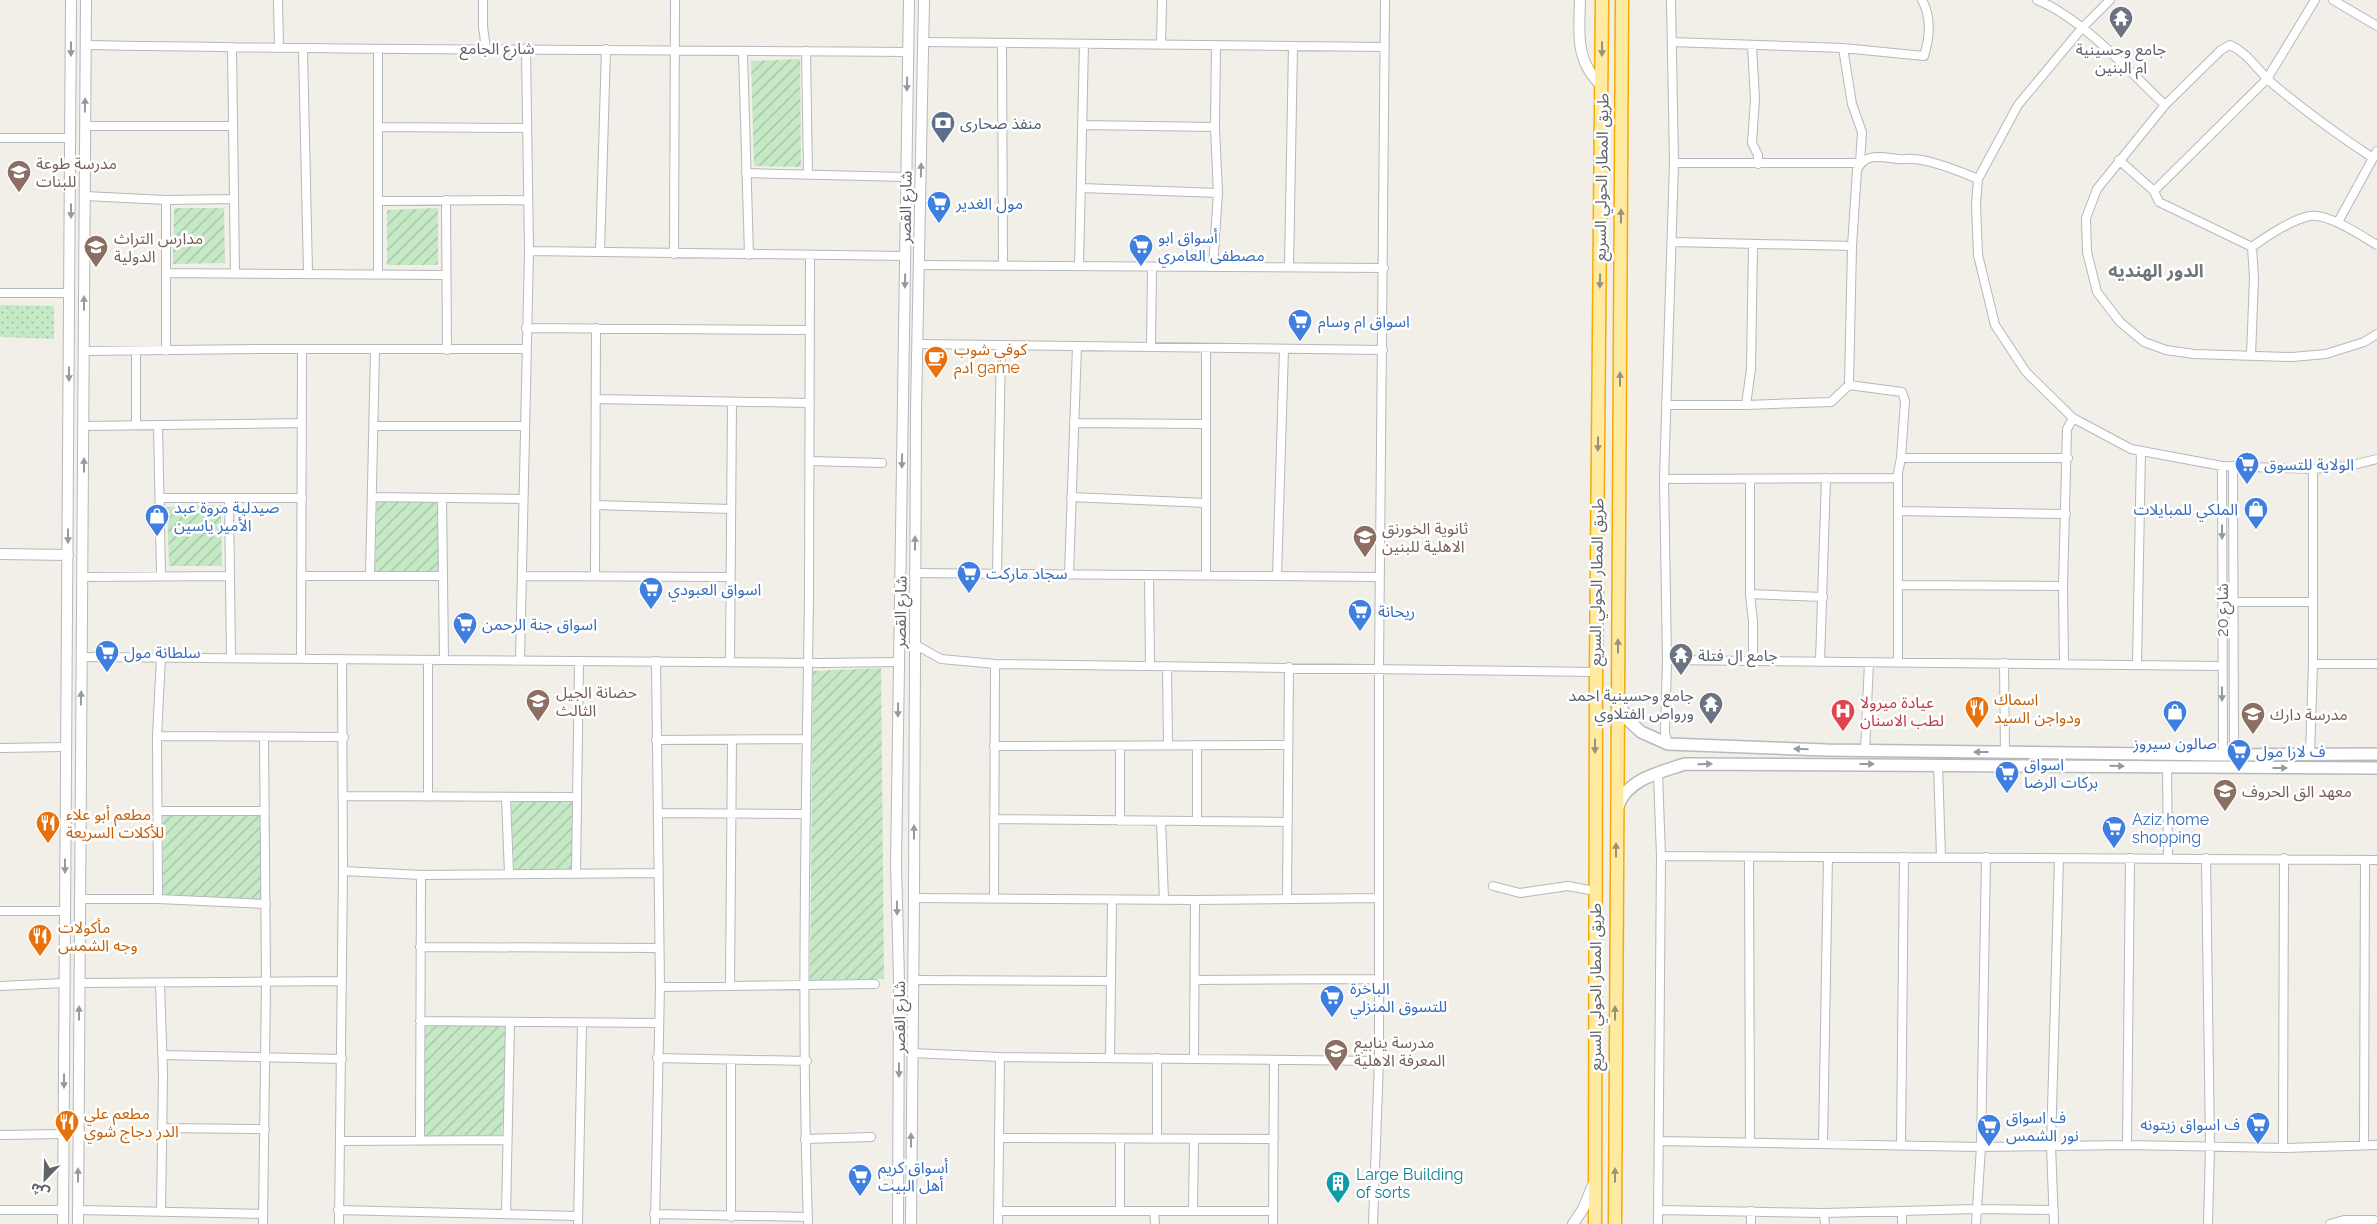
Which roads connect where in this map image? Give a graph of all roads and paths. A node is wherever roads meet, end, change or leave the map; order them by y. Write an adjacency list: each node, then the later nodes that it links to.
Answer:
1 (71, 0): 53 (street, one-way to 53)
2 (86, 0): 24 (street)
3 (278, 0): 32 (street)
4 (483, 0): 33 (street)
5 (675, 0): 39 (street)
6 (909, 0): 42 (street, شارع القصر)
7 (924, 0): 21 (street)
8 (1162, 0): 26 (street)
9 (1385, 0): 30 (street)
10 (1580, 0): 44 (street)
11 (1602, 0): 44 (highway, طريق المطار الحولي السريع, one-way to 44)
12 (1622, 0): 221 (highway, طريق المطار الحولي السريع, one-way to 12)
13 (1671, 0): 22 (street)
14 (1922, 0): 35 (street)
15 (2036, 0): 20 (street)
16 (2110, 0): 20 (street)
17 (2315, 0): 43 (street)
18 (2333, 0): 19 (street)
19 (2377, 26)
20 (2082, 28): 45 (street); 63 (street)
21 (924, 42): 23 (street); 87 (street, one-way to 21)
22 (1672, 42): 29 (street); 57 (street)
23 (1002, 43): 25 (street); 88 (street)
24 (86, 44): 31 (street, شارع الجامع); 47 (street, one-way to 24)
25 (1084, 44): 26 (street); 46 (street)
26 (1161, 45): 27 (street)
27 (1216, 46): 28 (street); 50 (street)
28 (1293, 46): 30 (street); 92 (street)
29 (1752, 46): 35 (street); 59 (street)
30 (1385, 47): 94 (street)
31 (232, 48): 32 (street, شارع الجامع); 48 (street)
32 (279, 48): 36 (street, شارع الجامع)
33 (486, 48): 34 (street, شارع الجامع); 37 (street, شارع الجامع)
34 (526, 48): 38 (street, شارع الجامع); 51 (street)
35 (1843, 48): 58 (street)
36 (303, 49): 37 (street, شارع الجامع); 97 (street)
37 (378, 49): 49 (street)
38 (606, 49): 39 (street, شارع الجامع); 82 (street)
39 (675, 50): 41 (street, شارع الجامع); 83 (street)
40 (806, 51): 41 (street, شارع الجامع); 42 (street, شارع الجامع); 61 (street)
41 (743, 52): 60 (street)
42 (908, 52): 62 (street, شارع القصر, one-way to 62)
43 (2267, 79): 45 (street); 55 (street); 65 (street)
44 (1602, 86): 220 (highway, طريق المطار الحولي السريع, one-way to 220)
45 (2165, 105): 56 (street)
46 (1082, 124): 50 (street); 64 (street)
47 (85, 126): 48 (street); 67 (street)
48 (233, 126): 68 (street)
49 (379, 127): 51 (street); 72 (street)
50 (1214, 127): 66 (street)
51 (527, 128): 71 (street)
52 (0, 138): 53 (street)
53 (70, 138): 75 (street, one-way to 75)
54 (2377, 150): 55 (street)
55 (2373, 158): 73 (street)
56 (2119, 160): 65 (street); 121 (street)
57 (1674, 163): 59 (street); 76 (street)
58 (1860, 163): 59 (street); 63 (street); 79 (street)
59 (1758, 164)
60 (746, 173): 61 (street); 84 (street)
61 (808, 174): 62 (street)
62 (906, 177): 86 (street, شارع القصر)
63 (1978, 179): 130 (street)
64 (1081, 188): 66 (street); 89 (street)
65 (2154, 191): 80 (street)
66 (1218, 193): 91 (street)
67 (85, 196): 69 (street); 74 (street)
68 (233, 199): 69 (street); 99 (street)
69 (166, 200): 96 (street)
70 (446, 200): 71 (street); 72 (street); 100 (street)
71 (528, 200): 81 (street)
72 (379, 201): 98 (street)
73 (2338, 222): 78 (street); 80 (street)
74 (84, 231): 75 (street); 95 (street)
75 (70, 232): 93 (street)
76 (1672, 242): 77 (street); 128 (street)
77 (1753, 245): 79 (street); 129 (street)
78 (2377, 245)
79 (1852, 246): 122 (street)
80 (2252, 247): 121 (street)
81 (529, 251): 82 (street); 103 (street)
82 (600, 252): 83 (street)
83 (674, 254): 84 (street)
84 (749, 255): 85 (street)
85 (810, 256): 86 (street); 105 (street)
86 (905, 256): 123 (street, شارع القصر, one-way to 123)
87 (919, 265): 88 (street); 107 (street)
88 (1003, 266): 89 (street)
89 (1079, 266): 90 (street)
90 (1152, 267): 91 (street); 110 (street)
91 (1213, 267): 92 (street)
92 (1289, 267): 94 (street)
93 (70, 268): 95 (street); 102 (street)
94 (1384, 268): 117 (street)
95 (84, 270): 118 (street, one-way to 95)
96 (166, 273): 99 (street); 119 (street)
97 (308, 273): 98 (street); 99 (street)
98 (378, 273): 100 (street)
99 (235, 274)
100 (446, 275): 115 (street)
101 (0, 293): 102 (street)
102 (69, 293): 167 (street, one-way to 167)
103 (526, 328): 104 (street); 116 (street)
104 (596, 328): 105 (street); 125 (street)
105 (810, 330): 127 (street)
106 (2377, 334): 121 (street)
107 (918, 344): 108 (street); 124 (street)
108 (1001, 345): 109 (street); 169 (street)
109 (1077, 346): 110 (street); 132 (street)
110 (1151, 347): 111 (street)
111 (1206, 348): 113 (street); 134 (street)
112 (302, 349): 114 (street); 119 (street); 131 (street)
113 (1284, 349): 117 (street); 180 (street)
114 (375, 350): 115 (street); 137 (street)
115 (447, 350): 116 (street)
116 (526, 350): 138 (street)
117 (1383, 350): 181 (street)
118 (85, 351): 120 (street); 136 (street)
119 (166, 351): 120 (street)
120 (136, 352): 133 (street)
121 (2251, 355)
122 (1849, 385): 129 (street); 142 (street)
123 (904, 386): 124 (street); 140 (street, شارع القصر)
124 (917, 386): 139 (street)
125 (596, 399): 126 (street); 162 (street)
126 (732, 402): 127 (street); 163 (street)
127 (810, 403): 145 (street)
128 (1666, 405): 129 (street); 152 (street)
129 (1746, 405)
130 (2073, 418): 141 (street); 143 (street)
131 (302, 423): 135 (street); 158 (street)
132 (1074, 423): 134 (street); 155 (street)
133 (136, 424): 135 (street); 136 (street)
134 (1206, 424): 161 (street)
135 (158, 425): 156 (street)
136 (84, 426): 182 (street, one-way to 136)
137 (375, 426): 138 (street); 154 (street)
138 (525, 426): 160 (street)
139 (916, 427): 140 (street); 168 (street, one-way to 139)
140 (903, 428): 205 (street, شارع القصر, one-way to 205)
141 (2141, 451): 147 (street); 212 (street)
142 (1901, 458): 143 (street); 151 (street)
143 (2068, 458): 165 (street)
144 (2377, 459): 149 (street)
145 (810, 461): 146 (street); 208 (street)
146 (882, 463)
147 (2222, 466): 148 (street); 217 (street, شارع 20, one-way to 217)
148 (2233, 466): 149 (street); 188 (street, شارع 20)
149 (2313, 469): 189 (street)
150 (1826, 478): 151 (street); 153 (street); 187 (street)
151 (1898, 478): 164 (street)
152 (1664, 479): 153 (street); 198 (street)
153 (1750, 479): 186 (street)
154 (372, 497): 159 (street); 176 (street)
155 (1071, 497): 161 (street); 170 (street)
156 (160, 498): 157 (street); 171 (street)
157 (229, 498): 158 (street); 174 (street)
158 (302, 498): 175 (street)
159 (442, 498): 160 (street); 177 (street)
160 (523, 499): 178 (street)
161 (1206, 503): 173 (street)
162 (596, 505): 163 (street); 179 (street)
163 (730, 509): 183 (street)
164 (1898, 511): 165 (street); 184 (street)
165 (2066, 514): 185 (street)
166 (0, 554): 167 (street)
167 (68, 555): 235 (street)
168 (914, 573): 169 (street); 190 (street)
169 (997, 574): 170 (street)
170 (1069, 574): 172 (street)
171 (161, 575): 174 (street); 182 (street)
172 (1149, 575): 173 (street); 215 (street)
173 (1206, 575): 180 (street)
174 (230, 576): 193 (street)
175 (301, 576): 176 (street); 194 (street)
176 (370, 576): 177 (street)
177 (443, 576): 197 (street)
178 (522, 576): 179 (street); 199 (street)
179 (595, 576): 183 (street)
180 (1277, 576): 181 (street)
181 (1380, 576): 219 (street)
182 (84, 577): 191 (street)
183 (730, 577): 204 (street)
184 (1899, 585): 185 (street); 207 (street)
185 (2063, 586): 211 (street)
186 (1750, 594): 187 (street); 202 (street)
187 (1824, 597): 203 (street)
188 (2234, 602): 189 (street); 241 (street, شارع 20)
189 (2313, 602): 213 (street)
190 (914, 644): 210 (street); 267 (street, one-way to 190)
191 (82, 658): 192 (street); 246 (street, one-way to 191)
192 (161, 658): 193 (street); 222 (street)
193 (231, 658): 194 (street)
194 (301, 659): 195 (street)
195 (342, 659): 196 (street); 223 (street)
196 (428, 660): 197 (street); 252 (street)
197 (444, 660): 199 (street)
198 (1667, 660): 202 (street); 228 (street)
199 (520, 661): 200 (street)
200 (579, 661): 201 (street); 254 (street)
201 (656, 661): 204 (street); 226 (street)
202 (1753, 661): 203 (street)
203 (1820, 661): 206 (street)
204 (730, 662): 208 (street)
205 (899, 662): 208 (street); 266 (street, شارع القصر, one-way to 266)
206 (1869, 662): 207 (street); 237 (street)
207 (1898, 662): 209 (street)
208 (808, 663): 225 (street)
209 (2004, 663): 211 (street); 238 (street)
210 (995, 664): 215 (street); 232 (street)
211 (2064, 664): 212 (street)
212 (2137, 664): 217 (street)
213 (2313, 664): 214 (street); 239 (street)
214 (2377, 664)
215 (1150, 666): 216 (street)
216 (1167, 666): 218 (street); 229 (street)
217 (2222, 666): 241 (street, شارع 20, one-way to 241)
218 (1289, 667): 219 (street); 231 (street)
219 (1379, 668): 220 (street); 292 (street)
220 (1596, 672): 289 (highway, طريق المطار الحولي السريع, one-way to 289)
221 (1618, 695): 228 (main road); 258 (highway, طريق المطار الحولي السريع)
222 (157, 736): 224 (street); 255 (street)
223 (344, 737): 224 (street); 251 (street)
224 (264, 738): 256 (street)
225 (806, 739): 227 (street); 260 (street)
226 (656, 740): 227 (street); 257 (street)
227 (732, 740): 259 (street)
228 (1668, 744): 236 (main road, one-way to 228)
229 (1168, 745): 230 (street); 233 (street)
230 (1197, 745): 231 (street); 264 (street)
231 (1288, 745): 265 (street)
232 (994, 746): 233 (street); 261 (street)
233 (1120, 746): 262 (street)
234 (0, 748): 235 (street)
235 (66, 748): 247 (street)
236 (1843, 750): 237 (main road); 242 (main road)
237 (1865, 751): 238 (main road, one-way to 237)
238 (2005, 752): 241 (main road)
239 (2310, 754): 240 (main road); 241 (main road)
240 (2377, 754)
241 (2228, 755)
242 (1841, 764): 243 (main road, one-way to 243); 248 (main road, one-way to 242)
243 (1938, 765): 244 (main road, one-way to 244); 272 (street)
244 (2167, 767): 245 (main road, one-way to 245); 276 (street)
245 (2377, 768)
246 (80, 769): 247 (street); 250 (street)
247 (66, 771): 249 (street)
248 (1658, 774): 258 (main road); 268 (street)
249 (65, 796): 250 (street); 301 (street, one-way to 301)
250 (80, 796): 293 (street)
251 (344, 796): 252 (street); 281 (street)
252 (428, 796): 253 (street)
253 (506, 797): 254 (street); 283 (street)
254 (577, 797): 284 (street)
255 (158, 811): 256 (street); 294 (street)
256 (265, 811): 299 (street)
257 (658, 813): 259 (street); 282 (street)
258 (1616, 813): 397 (highway, طريق المطار الحولي السريع, one-way to 258)
259 (732, 814): 260 (street); 314 (street)
260 (805, 814): 315 (street)
261 (994, 819): 262 (street); 291 (street)
262 (1120, 821): 263 (street)
263 (1161, 821): 264 (street); 297 (street)
264 (1197, 822): 265 (street)
265 (1288, 822): 295 (street)
266 (896, 853): 267 (street); 285 (street, شارع القصر)
267 (914, 854): 287 (street)
268 (1661, 856): 269 (street); 349 (street)
269 (1750, 857): 270 (street); 350 (street)
270 (1828, 857): 271 (street); 351 (street)
271 (1904, 857): 272 (street); 352 (street)
272 (1941, 857): 273 (street)
273 (1986, 857): 274 (street); 358 (street)
274 (2059, 858): 275 (street); 356 (street)
275 (2130, 858): 276 (street); 353 (street)
276 (2168, 858): 277 (street)
277 (2206, 858): 278 (street); 357 (street)
278 (2284, 858): 279 (street); 359 (street)
279 (2364, 860): 280 (street); 354 (street)
280 (2377, 860)
281 (343, 872): 286 (street); 305 (street)
282 (659, 873): 284 (street); 303 (street)
283 (509, 874): 284 (street); 286 (street)
284 (576, 874)
285 (896, 874): 287 (street); 389 (street, شارع القصر, one-way to 389)
286 (421, 875): 302 (street)
287 (914, 876): 290 (street)
288 (1493, 886): 289 (street)
289 (1595, 891): 360 (highway, طريق المطار الحولي السريع)
290 (914, 898): 291 (street); 306 (street)
291 (994, 898): 296 (street)
292 (1379, 898): 295 (street); 304 (street)
293 (79, 899): 294 (street); 311 (street)
294 (158, 899): 299 (street)
295 (1287, 899): 298 (street)
296 (1112, 900): 297 (street); 308 (street)
297 (1164, 900): 298 (street)
298 (1195, 900): 307 (street)
299 (266, 904): 309 (street)
300 (0, 911): 301 (street)
301 (65, 912): 310 (street)
302 (420, 946): 303 (street); 318 (street)
303 (659, 948): 317 (street)
304 (1379, 979): 307 (street); 334 (street)
305 (342, 980): 309 (street); 330 (street)
306 (914, 980): 308 (street); 322 (street)
307 (1195, 980): 329 (street)
308 (1111, 981): 327 (street)
309 (266, 982): 312 (street); 324 (street)
310 (64, 983): 316 (street); 337 (street, one-way to 337)
311 (79, 983): 312 (street); 364 (street, one-way to 311)
312 (160, 983): 323 (street)
313 (875, 984): 315 (street)
314 (730, 985): 315 (street); 317 (street)
315 (806, 985): 333 (street)
316 (0, 986)
317 (660, 986): 321 (street)
318 (420, 1021): 319 (street); 341 (street)
319 (510, 1022): 320 (street); 347 (street)
320 (582, 1023): 321 (street); 381 (street)
321 (658, 1023): 326 (street)
322 (912, 1053): 325 (street); 390 (street, one-way to 322)
323 (162, 1055): 324 (street); 335 (street)
324 (266, 1056): 330 (street); 336 (street)
325 (1000, 1057): 327 (street); 340 (street)
326 (657, 1058): 331 (street); 379 (street)
327 (1110, 1058): 328 (street)
328 (1157, 1058): 329 (street); 344 (street)
329 (1194, 1059): 332 (street)
330 (342, 1060): 348 (street)
331 (731, 1060): 333 (street); 380 (street)
332 (1274, 1060): 334 (street); 346 (street)
333 (806, 1061): 342 (street)
334 (1379, 1061): 394 (street)
335 (162, 1128): 336 (street); 374 (street)
336 (265, 1129): 377 (street)
337 (64, 1134): 338 (street); 363 (street)
338 (0, 1135)
339 (871, 1137): 342 (street)
340 (999, 1138): 343 (street); 368 (street)
341 (420, 1139): 347 (street); 348 (street)
342 (806, 1139): 383 (street)
343 (1120, 1139): 344 (street); 369 (street)
344 (1157, 1139): 345 (street)
345 (1194, 1139): 346 (street); 371 (street)
346 (1274, 1139): 372 (street)
347 (506, 1140): 378 (street)
348 (340, 1141): 365 (street)
349 (1659, 1141): 350 (street); 366 (street)
350 (1750, 1143): 351 (street)
351 (1824, 1144): 352 (street)
352 (1901, 1144): 358 (street)
353 (2127, 1145): 356 (street); 357 (street)
354 (2364, 1145): 355 (street); 359 (street)
355 (2377, 1145)
356 (2052, 1146): 358 (street); 367 (street)
357 (2210, 1146): 359 (street); 404 (street)
358 (1981, 1147): 361 (street)
359 (2284, 1148)
360 (1595, 1171): 395 (street); 396 (highway, طريق المطار الحولي السريع)
361 (1976, 1209): 367 (street); 375 (street); 402 (street)
362 (0, 1210): 363 (street)
363 (63, 1210): 384 (street)
364 (78, 1210): 374 (street); 385 (street)
365 (338, 1210): 378 (street); 387 (street)
366 (1658, 1210): 373 (street); 398 (street)
367 (2054, 1210): 403 (street)
368 (998, 1211): 369 (street); 391 (street)
369 (1120, 1211): 370 (street)
370 (1154, 1211): 371 (street); 392 (street)
371 (1192, 1211): 372 (street)
372 (1273, 1211): 393 (street)
373 (1751, 1211): 376 (street); 399 (street)
374 (161, 1212): 377 (street)
375 (1902, 1212): 376 (street); 401 (street)
376 (1824, 1213): 400 (street)
377 (263, 1214): 386 (street)
378 (506, 1214): 381 (street)
379 (654, 1214): 380 (street); 388 (street)
380 (731, 1217): 383 (street)
381 (578, 1220)
382 (2375, 1220): 405 (street)
383 (808, 1221)
384 (63, 1224)
385 (78, 1224)
386 (263, 1224)
387 (339, 1224)
388 (655, 1224)
389 (898, 1224)
390 (911, 1224)
391 (998, 1224)
392 (1155, 1224)
393 (1273, 1224)
394 (1373, 1224)
395 (1573, 1224)
396 (1595, 1224)
397 (1615, 1224)
398 (1658, 1224)
399 (1751, 1224)
400 (1824, 1224)
401 (1902, 1224)
402 (1976, 1224)
403 (2054, 1224)
404 (2208, 1224)
405 (2330, 1224)

